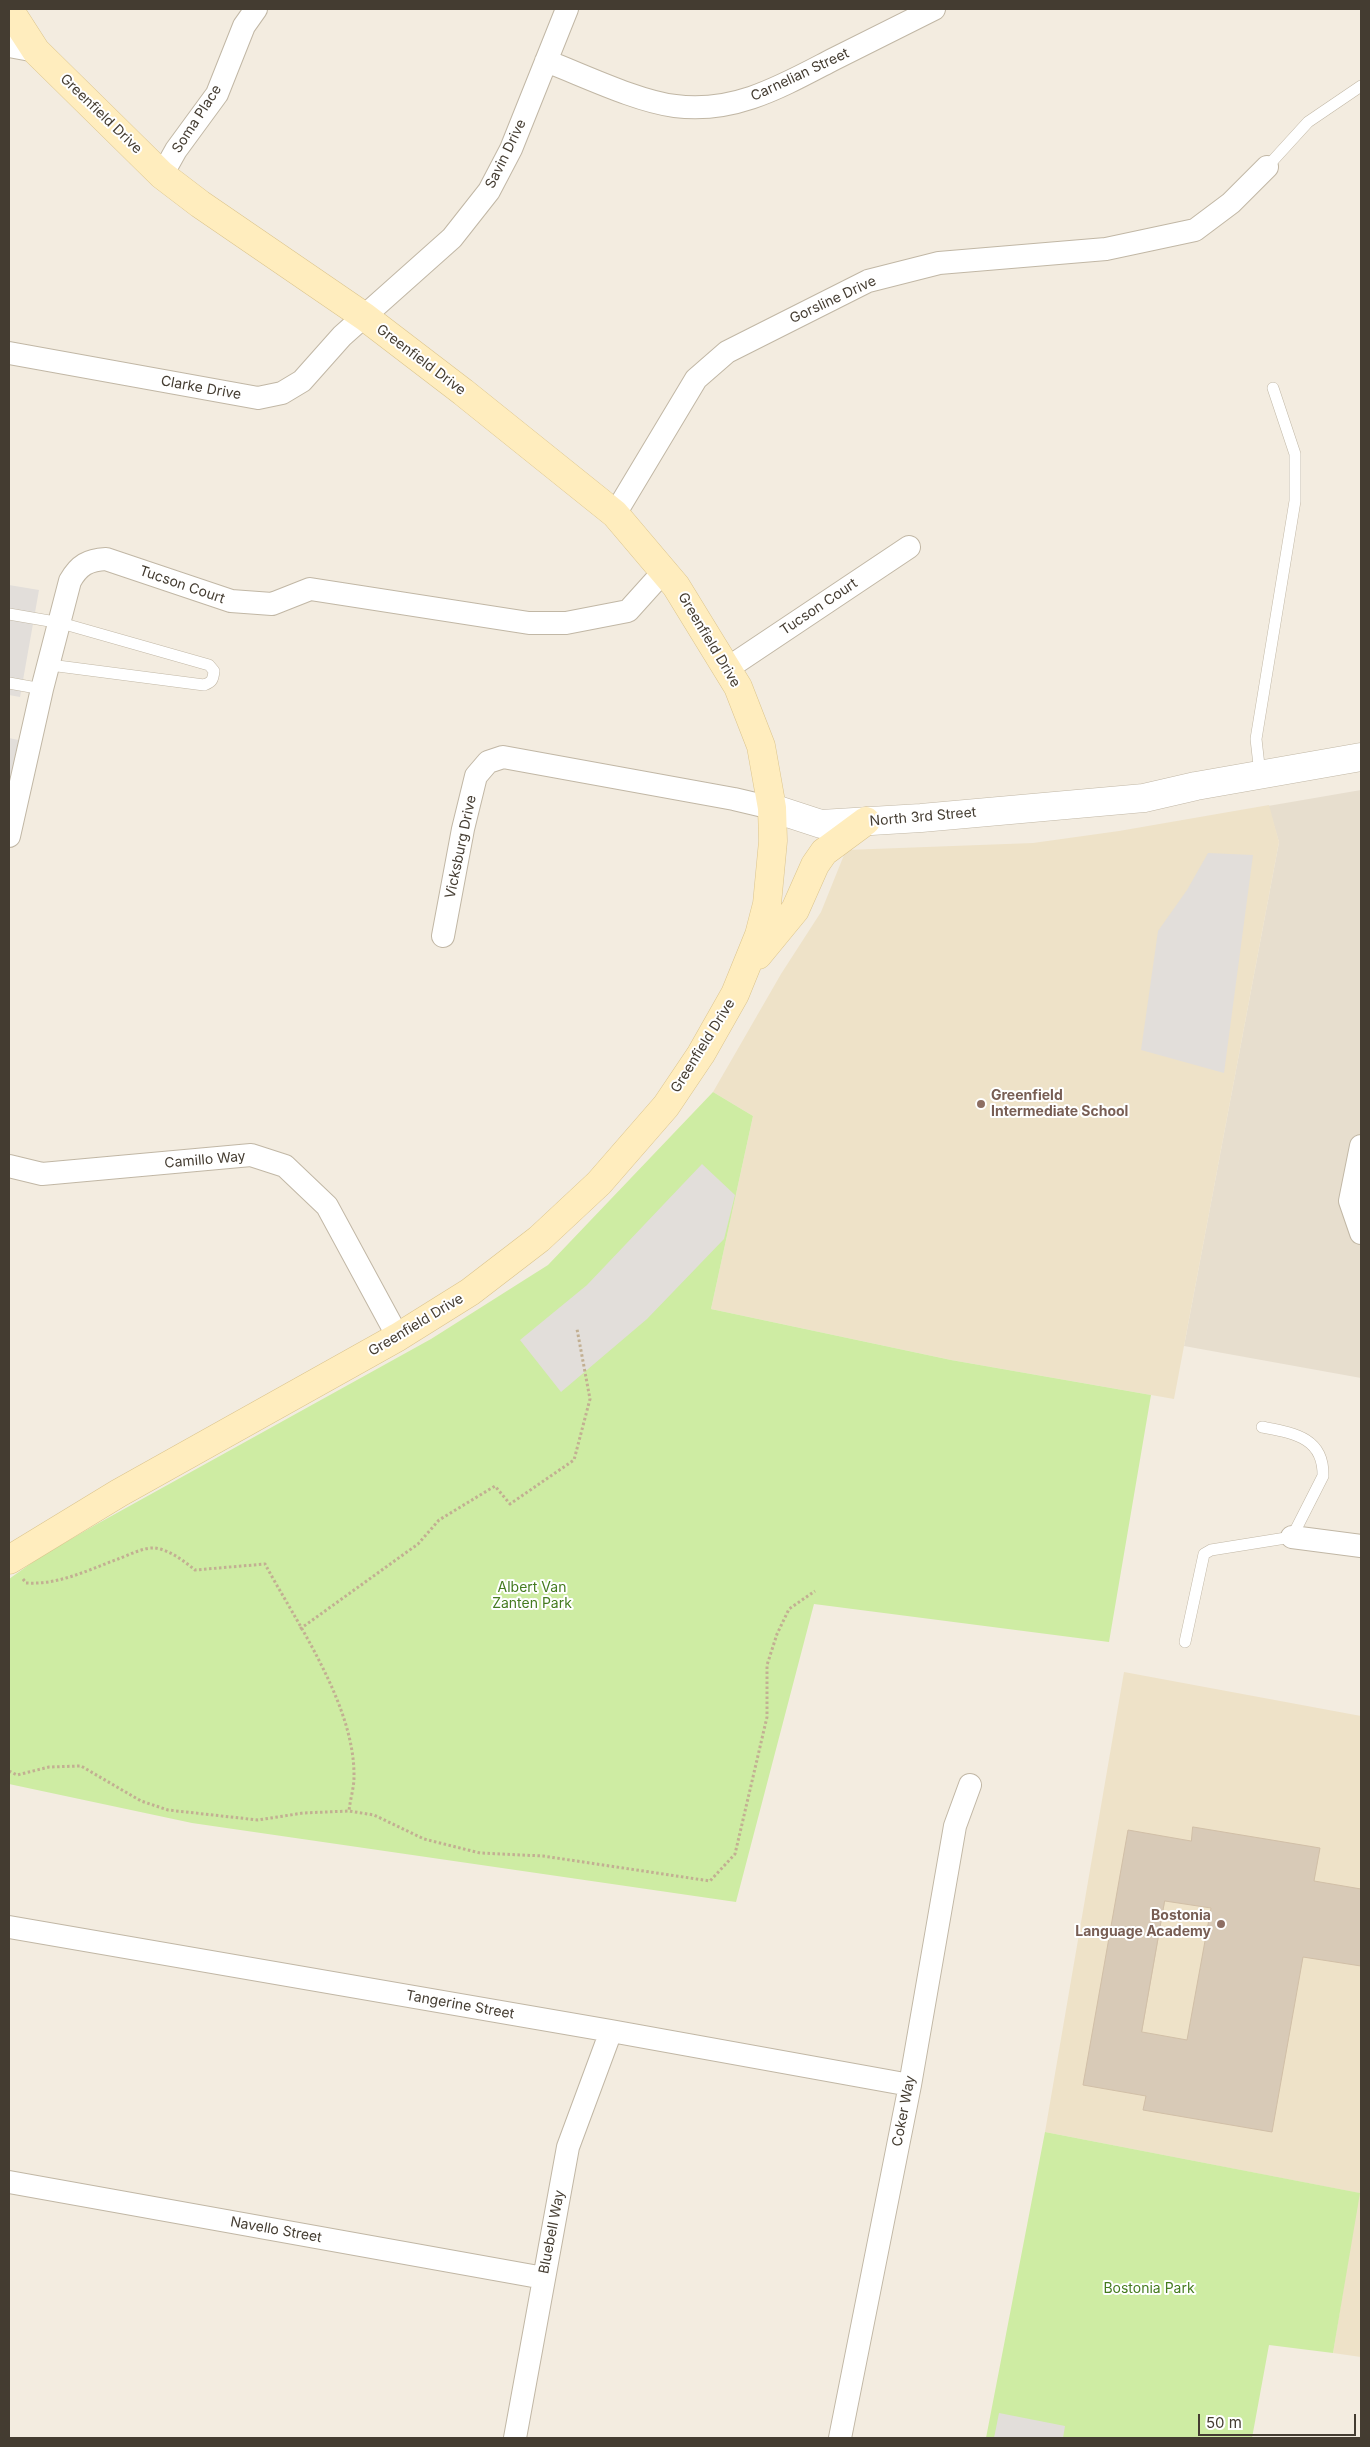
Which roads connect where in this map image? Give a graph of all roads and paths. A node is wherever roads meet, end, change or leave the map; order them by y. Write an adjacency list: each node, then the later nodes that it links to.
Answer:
1 (9, 9): 6 (main road, Greenfield Drive)
2 (256, 9): 10 (street, Soma Place)
3 (567, 9): 7 (street, Savin Drive)
4 (934, 9): 7 (street, Carnelian Street)
5 (9, 46): 6 (street)
6 (36, 51): 10 (main road, Greenfield Drive)
7 (546, 61): 11 (street, Savin Drive)
8 (1361, 86): 9 (lane)
9 (1267, 167): 14 (street, Gorsline Drive)
10 (162, 175): 11 (main road, Greenfield Drive)
11 (365, 317): 12 (street, Clarke Drive); 14 (main road, Greenfield Drive)
12 (9, 353)
13 (1272, 388): 25 (lane)
14 (615, 514): 16 (main road, Greenfield Drive)
15 (908, 547): 20 (street, Tucson Court)
16 (664, 571): 18 (street, Tucson Court); 20 (main road, Greenfield Drive)
17 (9, 614): 18 (lane)
18 (61, 622): 19 (street, Tucson Court); 19 (lane)
19 (50, 665): 22 (street, Tucson Court)
20 (728, 668): 26 (main road, Greenfield Drive)
21 (9, 683): 22 (lane)
22 (42, 689): 28 (street, Tucson Court)
23 (1361, 758): 25 (street, North 3rd Street)
24 (488, 762): 26 (street, North 3rd Street); 29 (street, Vicksburg Drive)
25 (1260, 774): 27 (street, North 3rd Street)
26 (772, 808): 27 (street, North 3rd Street); 30 (main road, Greenfield Drive)
27 (866, 821): 30 (main road)
28 (9, 836)
29 (442, 936)
30 (749, 965): 35 (main road, Greenfield Drive)
31 (1361, 1146): 33 (street)
32 (9, 1166): 35 (street, Camillo Way)
33 (1361, 1233)
34 (577, 1329): 41 (path)
35 (398, 1337): 39 (main road, Greenfield Drive)
36 (1262, 1427): 37 (lane)
37 (1292, 1537): 38 (street); 42 (lane)
38 (1361, 1546)
39 (15, 1568): 41 (path)
40 (815, 1591): 45 (path)
41 (300, 1629): 45 (path)
42 (1185, 1642)
43 (9, 1771): 45 (path)
44 (970, 1785): 48 (street, Coker Way)
45 (349, 1811)
46 (9, 1927): 47 (street, Tangerine Street)
47 (611, 2031): 48 (street, Tangerine Street); 50 (street, Bluebell Way)
48 (910, 2086): 52 (street, Coker Way)
49 (9, 2182): 50 (street, Navello Street)
50 (544, 2278): 51 (street, Bluebell Way)
51 (515, 2438)
52 (840, 2438)

